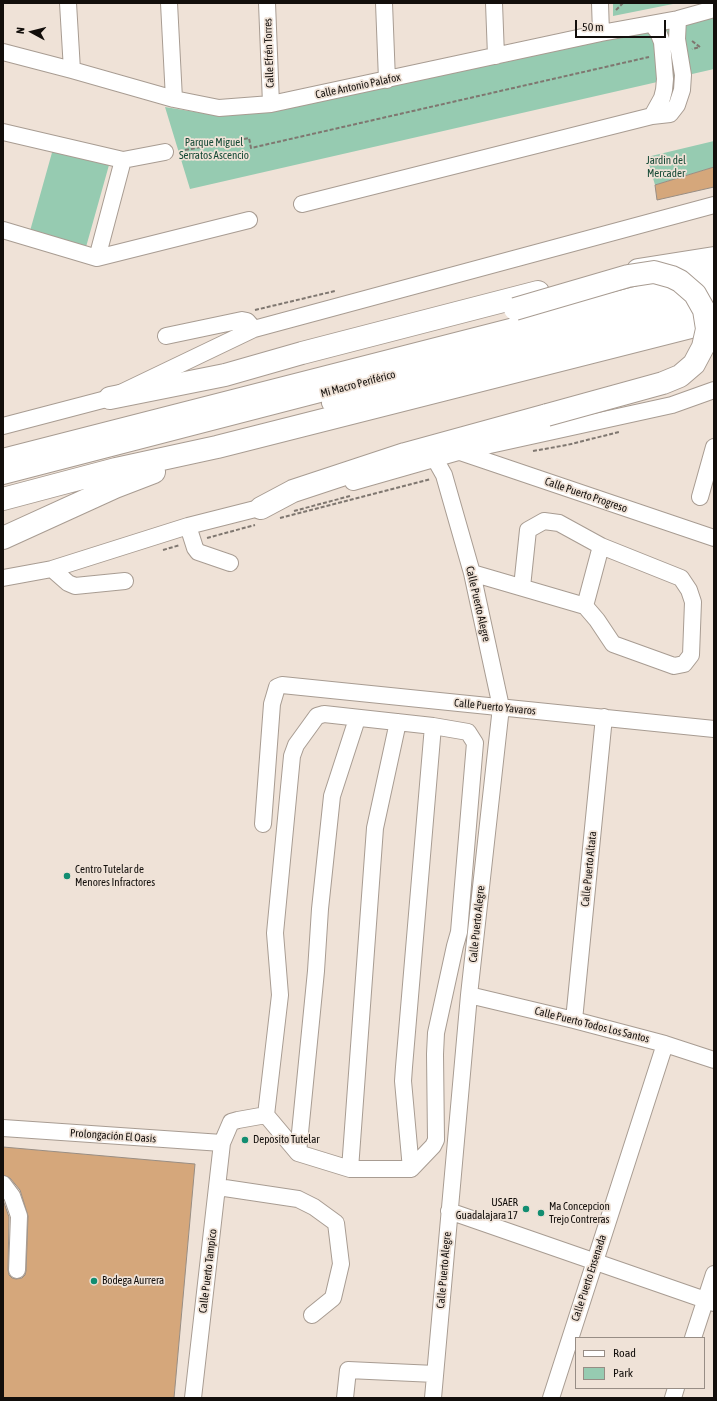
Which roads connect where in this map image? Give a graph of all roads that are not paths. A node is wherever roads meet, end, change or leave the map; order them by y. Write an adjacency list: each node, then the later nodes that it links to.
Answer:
1 (68, 3): 14 (street)
2 (169, 3): 16 (street)
3 (267, 3): 17 (street, Calle Efrén Torres)
4 (384, 3): 15 (street)
5 (494, 3): 13 (street)
6 (600, 3): 11 (street)
7 (714, 3): 8 (street)
8 (714, 9): 10 (street, Calle Antonio Palafox)
9 (652, 24): 10 (street, Calle Antonio Palafox); 11 (street, Calle Antonio Palafox); 18 (street)
10 (678, 24): 18 (street)
11 (601, 33): 13 (street, Calle Antonio Palafox)
12 (3, 52): 14 (street, Calle Antonio Palafox)
13 (496, 56): 15 (street, Calle Antonio Palafox)
14 (72, 70): 16 (street, Calle Antonio Palafox)
15 (387, 80): 17 (street, Calle Antonio Palafox)
16 (174, 99): 17 (street, Calle Antonio Palafox)
17 (271, 104)
18 (652, 116): 22 (street)
19 (3, 132): 21 (street)
20 (165, 152): 21 (street)
21 (123, 160): 26 (street)
22 (302, 204)
23 (714, 205): 34 (street)
24 (249, 220): 27 (street)
25 (3, 230): 28 (street)
26 (104, 232): 27 (street); 28 (street)
27 (126, 250): 28 (street)
28 (98, 258)
29 (714, 258): 37 (highway)
30 (714, 278): 40 (highway)
31 (714, 292): 47 (street, Mi Macro Periférico)
32 (714, 305): 48 (street, Mi Macro Periférico)
33 (714, 321): 42 (highway)
34 (254, 329): 35 (street); 39 (street)
35 (166, 336)
36 (292, 370): 37 (highway); 40 (highway); 51 (highway, bridge)
37 (225, 375): 39 (highway)
38 (714, 390): 44 (street)
39 (110, 398): 41 (street)
40 (233, 402): 46 (highway)
41 (3, 426)
42 (217, 447): 50 (highway); 53 (highway)
43 (714, 447): 49 (street)
44 (458, 452): 45 (street); 54 (street, Calle Puerto Progreso)
45 (435, 458): 51 (street); 58 (street, Calle Puerto Alegre)
46 (3, 460)
47 (3, 476)
48 (3, 486)
49 (700, 497)
50 (3, 499)
51 (265, 517): 52 (street)
52 (188, 526): 56 (street); 57 (street)
53 (3, 538)
54 (714, 538)
55 (601, 546): 61 (street); 62 (street); 62 (street)
56 (230, 563)
57 (52, 568): 59 (street); 60 (street)
58 (472, 573): 61 (street); 63 (street, Calle Puerto Alegre)
59 (3, 578)
60 (125, 582)
61 (522, 587): 62 (street)
62 (584, 606)
63 (501, 707): 64 (street, Calle Puerto Yavaros); 69 (street, Calle Puerto Yavaros); 70 (street, Calle Puerto Alegre)
64 (604, 717): 68 (street, Calle Puerto Yavaros); 71 (street, Calle Puerto Altata)
65 (357, 719): 66 (street); 74 (street); 77 (street)
66 (398, 722): 67 (street); 78 (street)
67 (433, 726): 79 (street); 79 (street)
68 (714, 729)
69 (263, 824)
70 (469, 995): 71 (street, Calle Puerto Todos Los Santos); 82 (street, Calle Puerto Alegre)
71 (574, 1020): 72 (street, Calle Puerto Todos Los Santos)
72 (664, 1044): 73 (street, Calle Puerto Todos Los Santos); 83 (street, Calle Puerto Ensenada)
73 (714, 1060)
74 (266, 1115): 76 (street, Calle Puerto Tampico); 77 (street)
75 (3, 1128): 76 (street, Prolongación El Oasis)
76 (222, 1143): 81 (street, Calle Puerto Tampico)
77 (298, 1153): 78 (street)
78 (350, 1169): 79 (street)
79 (411, 1169)
80 (3, 1184): 84 (street)
81 (218, 1187): 87 (street); 91 (street, Calle Puerto Tampico)
82 (450, 1211): 83 (street); 89 (street, Calle Puerto Alegre)
83 (594, 1261): 86 (street); 93 (street, Calle Puerto Ensenada)
84 (17, 1270)
85 (714, 1274): 86 (street)
86 (710, 1302): 88 (street)
87 (312, 1315)
88 (693, 1337)
89 (435, 1374): 90 (street, Calle Puerto Alegre); 92 (street)
90 (437, 1397)
91 (193, 1398)
92 (345, 1398)
93 (551, 1398)

